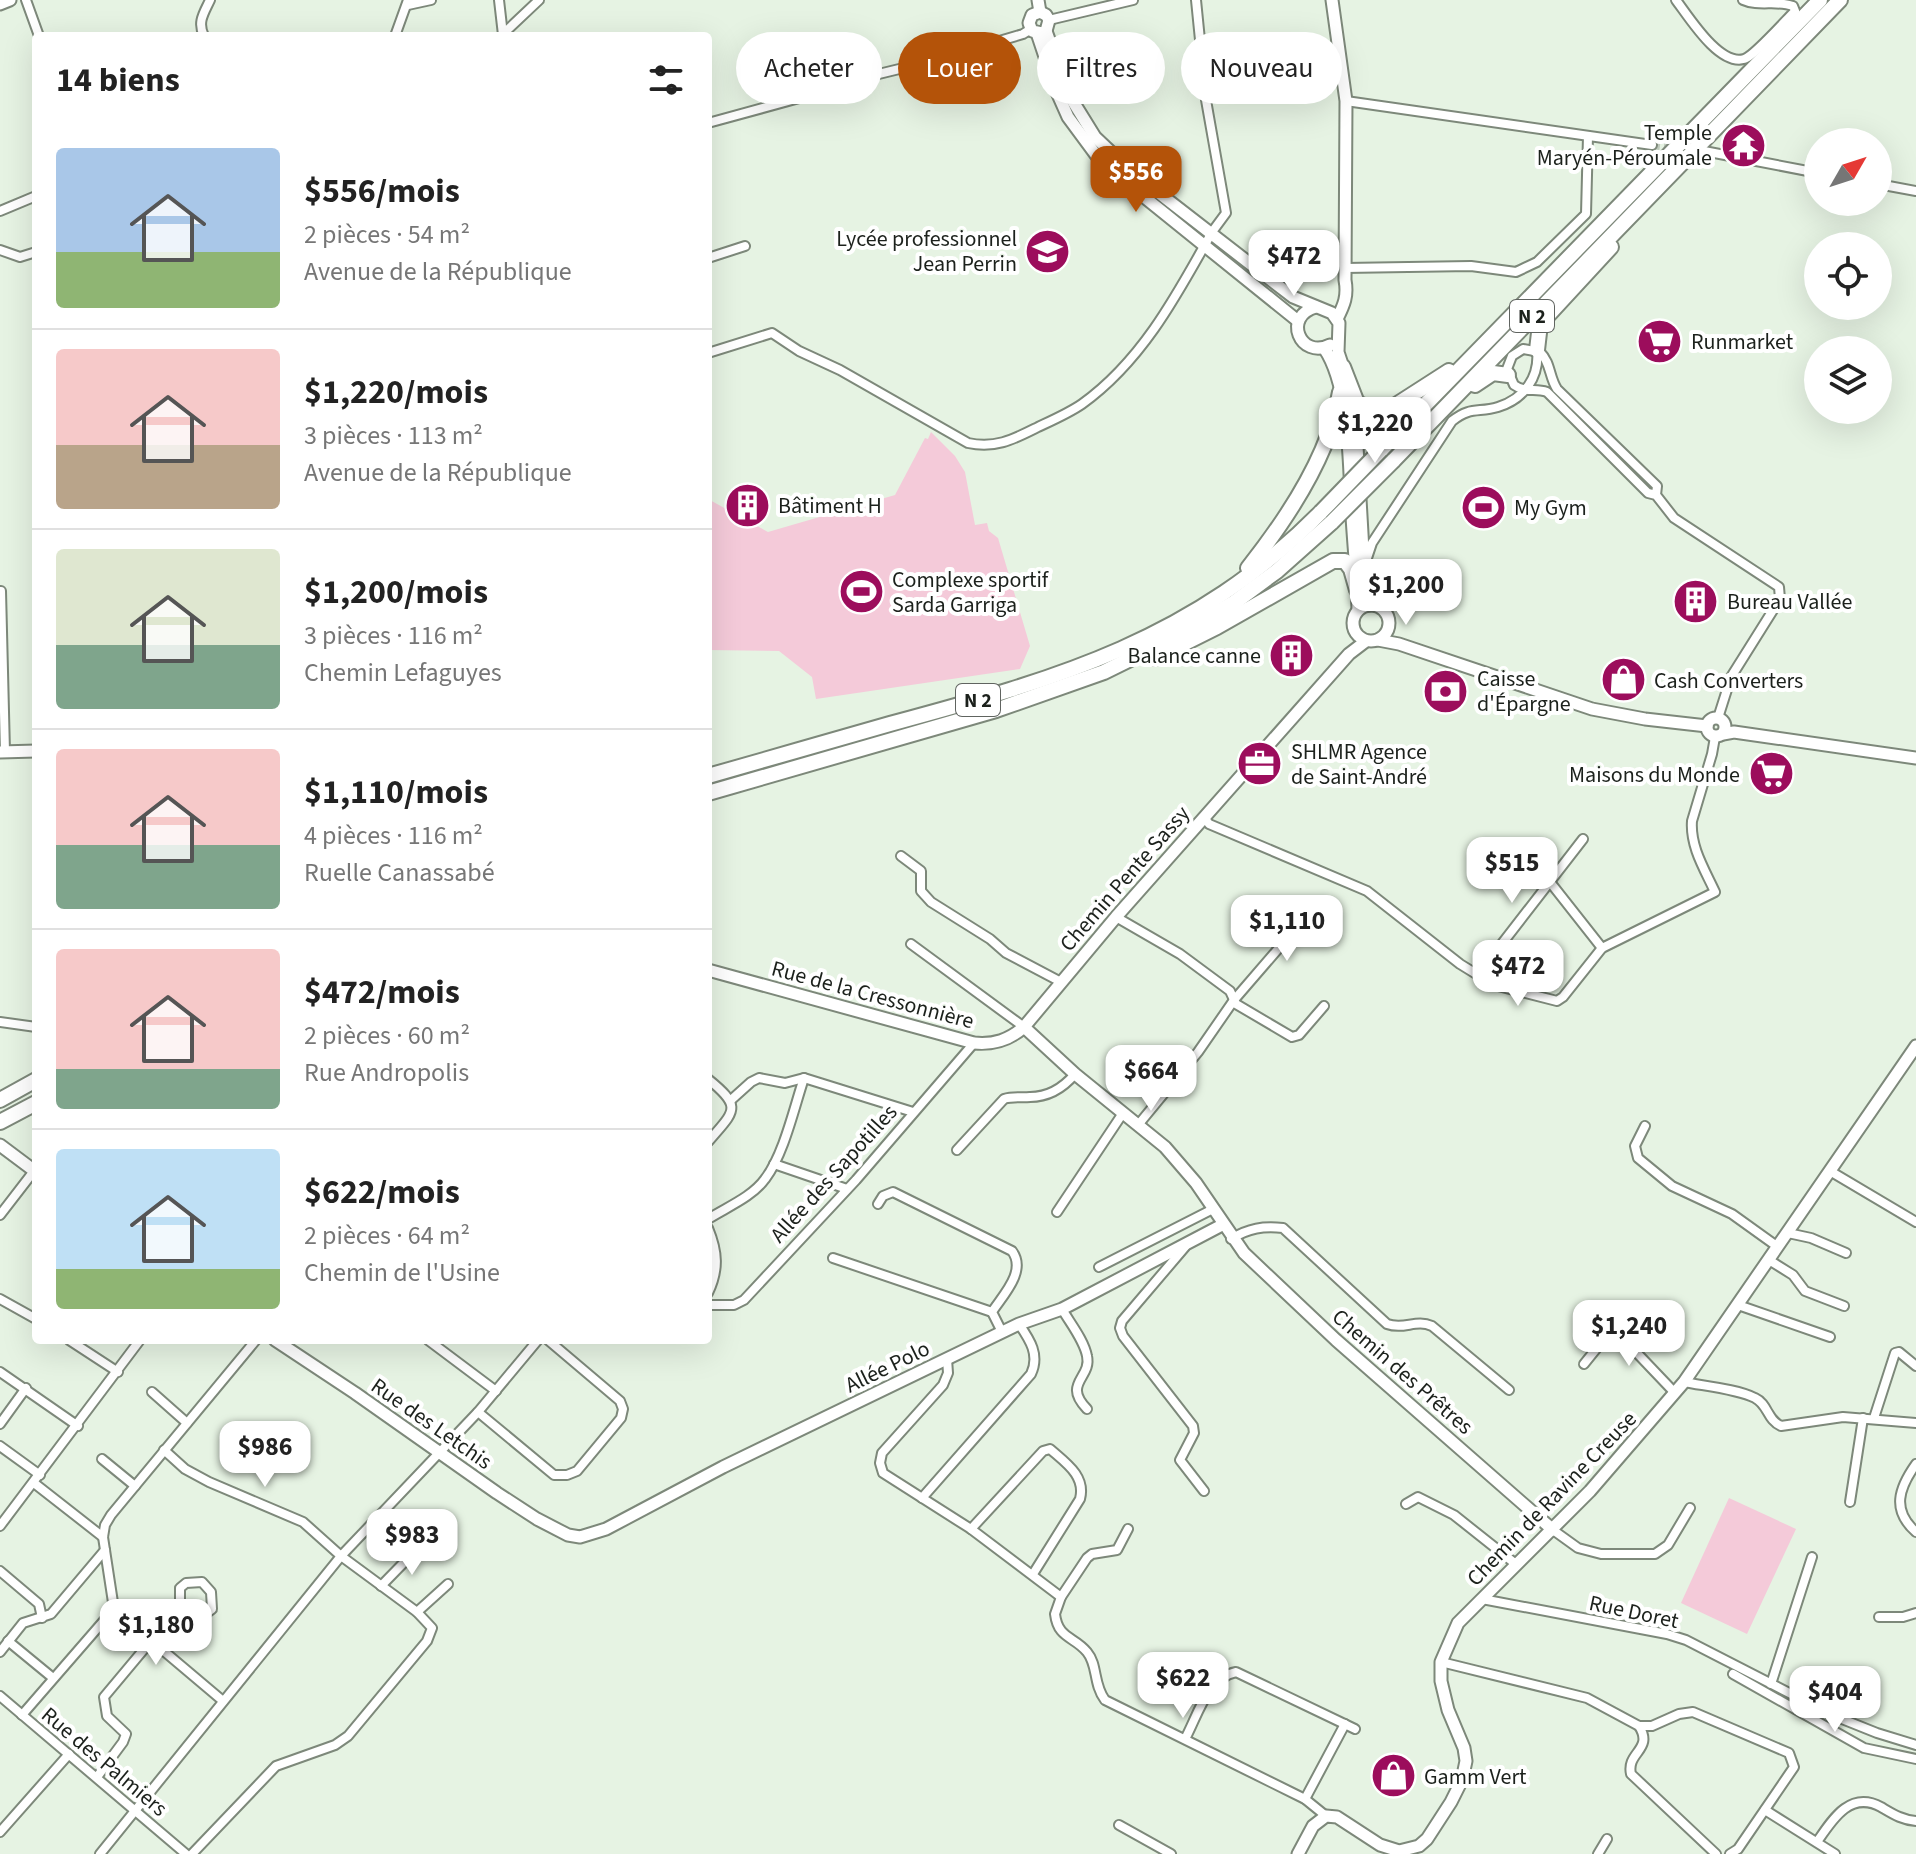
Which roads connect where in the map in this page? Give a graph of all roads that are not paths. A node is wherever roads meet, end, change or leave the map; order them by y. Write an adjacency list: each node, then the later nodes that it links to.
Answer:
1 (10, 0): 16 (main road)
2 (26, 0): 20 (street)
3 (210, 0): 21 (street)
4 (431, 0): 15 (street)
5 (499, 0): 19 (street)
6 (539, 0): 17 (street)
7 (1029, 0): 18 (main road)
8 (1133, 0): 18 (street)
9 (1196, 0): 36 (street)
10 (1332, 0): 25 (main road)
11 (1676, 0): 12 (street)
12 (1743, 0)
13 (1820, 0): 43 (highway, N 2)
14 (1840, 0): 31 (highway, N 2)
15 (408, 3): 22 (street)
16 (0, 4)
17 (525, 11): 19 (street); 24 (street)
18 (1039, 20): 26 (street); 36 (main road); 37 (main road)
19 (502, 21): 23 (street)
20 (38, 32)
21 (202, 32)
22 (396, 32)
23 (503, 32)
24 (506, 32)
25 (1346, 101): 27 (street); 42 (main road)
26 (712, 122)
27 (1588, 136): 28 (street); 42 (street)
28 (1652, 145)
29 (1704, 151): 30 (street)
30 (1804, 170)
31 (1672, 171): 49 (highway); 57 (highway, N 2)
32 (1892, 187): 33 (street)
33 (1916, 191)
34 (32, 198): 35 (street)
35 (0, 211)
36 (1210, 234): 37 (street); 44 (main road)
37 (1204, 245): 46 (main road); 50 (street)
38 (745, 246): 41 (street)
39 (0, 250): 40 (street)
40 (32, 253)
41 (712, 257)
42 (1345, 274): 44 (main road); 45 (main road)
43 (1530, 298): 51 (highway); 58 (highway, N 2)
44 (1321, 308): 45 (main road); 46 (main road)
45 (1337, 319): 47 (main road)
46 (1298, 321): 48 (main road)
47 (1338, 336): 48 (main road); 51 (main road)
48 (1324, 348): 56 (main road)
49 (1537, 350): 52 (street); 53 (street); 55 (street)
50 (712, 352)
51 (1343, 367): 61 (main road)
52 (1549, 374): 54 (street); 59 (street)
53 (1508, 375): 55 (street); 57 (highway)
54 (1538, 389): 55 (street); 59 (street)
55 (1525, 391): 61 (street)
56 (1340, 392): 62 (highway); 63 (main road)
57 (1417, 435): 58 (highway, N 2)
58 (1387, 456): 60 (highway, N 2, bridge)
59 (1656, 495): 73 (street)
60 (1327, 517): 62 (highway, N 2); 72 (highway, N 2)
61 (1363, 569): 65 (main road)
62 (1233, 587): 77 (highway, N 2)
63 (1357, 590): 66 (main road); 72 (highway)
64 (1, 591): 75 (street)
65 (1370, 605): 66 (main road); 67 (main road)
66 (1358, 610): 68 (main road)
67 (1388, 630): 69 (main road); 70 (main road)
68 (1354, 632): 69 (main road); 71 (main road, Chemin Pente Sassy)
69 (1372, 641): 70 (main road); 71 (main road, Chemin Pente Sassy)
70 (1399, 644): 73 (main road)
71 (1349, 654): 79 (main road, Chemin Pente Sassy)
72 (996, 710): 78 (highway, N 2)
73 (1723, 729): 76 (main road); 86 (street)
74 (32, 751): 75 (main road)
75 (2, 752)
76 (1916, 758)
77 (712, 774)
78 (712, 792)
79 (1204, 817): 84 (main road, Chemin Pente Sassy); 88 (street)
80 (1583, 839): 82 (street)
81 (901, 856): 89 (street)
82 (1550, 882): 86 (street); 88 (street)
83 (1316, 905): 90 (street)
84 (1116, 917): 89 (main road, Chemin Pente Sassy); 90 (street)
85 (911, 944): 94 (street)
86 (1602, 948): 88 (street)
87 (712, 971): 95 (main road, Rue de la Cressonnière)
88 (1487, 981)
89 (1061, 982): 94 (main road, Chemin Pente Sassy)
90 (1234, 1000): 91 (street); 107 (street)
91 (1324, 1006)
92 (0, 1022): 93 (street)
93 (32, 1026)
94 (1024, 1027): 95 (main road, Rue de la Cressonnière); 97 (main road, Chemin des Prêtres)
95 (974, 1043): 104 (street, Allée des Sapotilles)
96 (1916, 1046): 114 (main road, Chemin de Ravine Creuse)
97 (1075, 1074): 105 (main road, Chemin des Prêtres); 111 (street)
98 (804, 1078): 102 (street); 104 (street); 112 (street)
99 (32, 1082): 101 (highway)
100 (712, 1083): 102 (street)
101 (0, 1100)
102 (731, 1100): 109 (street)
103 (32, 1105): 106 (highway)
104 (913, 1112): 116 (street, Allée des Sapotilles)
105 (1123, 1113): 107 (main road, Chemin des Prêtres); 119 (street)
106 (3, 1121)
107 (1138, 1125): 118 (main road, Chemin des Prêtres)
108 (1645, 1126): 128 (street)
109 (712, 1137)
110 (0, 1145): 113 (main road)
111 (957, 1150)
112 (774, 1164): 116 (street); 121 (street)
113 (32, 1169)
114 (1830, 1171): 122 (street); 124 (main road, Chemin de Ravine Creuse)
115 (32, 1175): 120 (street)
116 (847, 1189): 135 (street, Allée des Sapotilles)
117 (878, 1204): 139 (street)
118 (1213, 1209): 123 (main road, Chemin des Prêtres); 132 (street)
119 (1057, 1212)
120 (0, 1215)
121 (712, 1217)
122 (1916, 1222)
123 (1222, 1225): 125 (main road, Chemin des Prêtres); 126 (main road, Allée Polo)
124 (1788, 1233): 128 (main road, Chemin de Ravine Creuse); 129 (street)
125 (1231, 1239): 158 (street, Chemin des Prêtres); 185 (main road, Chemin des Prêtres)
126 (1191, 1240): 138 (main road, Allée Polo); 177 (street)
127 (712, 1241): 133 (street)
128 (1778, 1247): 131 (main road, Chemin de Ravine Creuse)
129 (1846, 1253)
130 (833, 1258): 139 (street)
131 (1769, 1260): 136 (main road, Chemin de Ravine Creuse); 137 (street)
132 (1099, 1267)
133 (712, 1274)
134 (0, 1299): 140 (street)
135 (712, 1305)
136 (1738, 1305): 143 (street); 156 (main road, Chemin de Ravine Creuse)
137 (1844, 1306)
138 (1062, 1309): 141 (main road, Allée Polo); 162 (street)
139 (992, 1312): 142 (street)
140 (32, 1317)
141 (1019, 1324): 142 (main road, Allée Polo); 178 (street)
142 (1002, 1332): 151 (main road, Allée Polo)
143 (1830, 1337)
144 (75, 1344): 155 (street)
145 (137, 1344): 155 (street)
146 (253, 1344): 166 (street)
147 (281, 1344): 172 (main road, Rue des Letchis)
148 (433, 1344): 159 (street)
149 (535, 1344): 159 (street)
150 (553, 1344): 163 (street)
151 (947, 1359): 178 (street); 187 (main road, Allée Polo)
152 (1584, 1364): 161 (street)
153 (1916, 1366): 165 (street)
154 (0, 1372): 157 (street)
155 (118, 1372): 169 (street)
156 (1684, 1382): 161 (main road, Chemin de Ravine Creuse); 164 (street)
157 (26, 1388): 168 (street); 169 (street)
158 (1509, 1390)
159 (496, 1391): 163 (street)
160 (152, 1392): 166 (street)
161 (1675, 1393): 185 (main road, Chemin de Ravine Creuse)
162 (1087, 1409)
163 (478, 1412): 172 (street)
164 (1863, 1418): 165 (street); 179 (street)
165 (1874, 1418): 167 (street)
166 (187, 1423): 171 (street)
167 (1916, 1423)
168 (0, 1424)
169 (78, 1426): 175 (street)
170 (0, 1446): 175 (street)
171 (164, 1450): 176 (street); 191 (street)
172 (439, 1454): 187 (main road, Rue des Letchis); 191 (street)
173 (102, 1459): 176 (street)
174 (1916, 1464): 186 (street)
175 (37, 1479): 182 (street); 188 (street)
176 (135, 1486): 188 (street)
177 (1204, 1491)
178 (922, 1498): 183 (street)
179 (1850, 1502)
180 (1406, 1504): 193 (street)
181 (1690, 1508): 185 (street)
182 (0, 1526)
183 (971, 1529): 195 (street); 195 (street)
184 (1128, 1529): 198 (street)
185 (1553, 1530): 193 (main road, Chemin de Ravine Creuse)
186 (1916, 1532)
187 (568, 1535)
188 (103, 1537): 190 (street)
189 (421, 1545): 197 (street)
190 (105, 1550): 200 (street); 205 (street)
191 (341, 1556): 197 (street); 214 (street)
192 (1812, 1557): 212 (street)
193 (1517, 1565): 199 (main road, Chemin de Ravine Creuse)
194 (0, 1571): 205 (street)
195 (1033, 1574): 198 (street)
196 (448, 1584): 201 (street)
197 (381, 1586): 201 (street)
198 (1061, 1597): 219 (street)
199 (1482, 1599): 209 (main road, Chemin de Ravine Creuse); 212 (street, Rue Doret)
200 (114, 1609): 207 (street); 211 (street)
201 (417, 1612): 236 (street)
202 (1916, 1613): 204 (street)
203 (183, 1616): 203 (street); 207 (street)
204 (1879, 1617)
205 (42, 1618): 206 (street)
206 (8, 1641): 208 (street); 211 (street)
207 (154, 1644): 214 (street); 223 (street)
208 (0, 1652)
209 (1441, 1662): 217 (street); 232 (main road)
210 (1733, 1674): 222 (street)
211 (53, 1678): 215 (street)
212 (1771, 1684): 220 (street, Rue Doret)
213 (0, 1696): 215 (street, Rue des Palmiers)
214 (223, 1701): 225 (street)
215 (22, 1715): 221 (street, Rue des Palmiers)
216 (1345, 1724): 218 (street); 219 (street); 224 (street)
217 (1639, 1726): 226 (street); 241 (street)
218 (1355, 1729)
219 (1185, 1739): 224 (street)
220 (1916, 1745)
221 (69, 1754): 223 (street, Rue des Palmiers); 230 (street)
222 (1916, 1759)
223 (97, 1777): 225 (street, Rue des Palmiers)
224 (1305, 1799): 227 (street)
225 (135, 1810): 234 (street); 235 (street, Rue des Palmiers)
226 (1765, 1810): 233 (street); 242 (street)
227 (1326, 1816): 232 (main road); 238 (main road)
228 (1916, 1821): 233 (street)
229 (1119, 1825): 237 (street)
230 (0, 1832)
231 (1607, 1839): 240 (street)
232 (1380, 1845): 239 (street)
233 (1819, 1847): 243 (street)
234 (100, 1854)
235 (186, 1854)
236 (192, 1854)
237 (1171, 1854)
238 (1298, 1854)
239 (1396, 1854)
240 (1598, 1854)
241 (1716, 1854)
242 (1730, 1854)
243 (1835, 1854)

